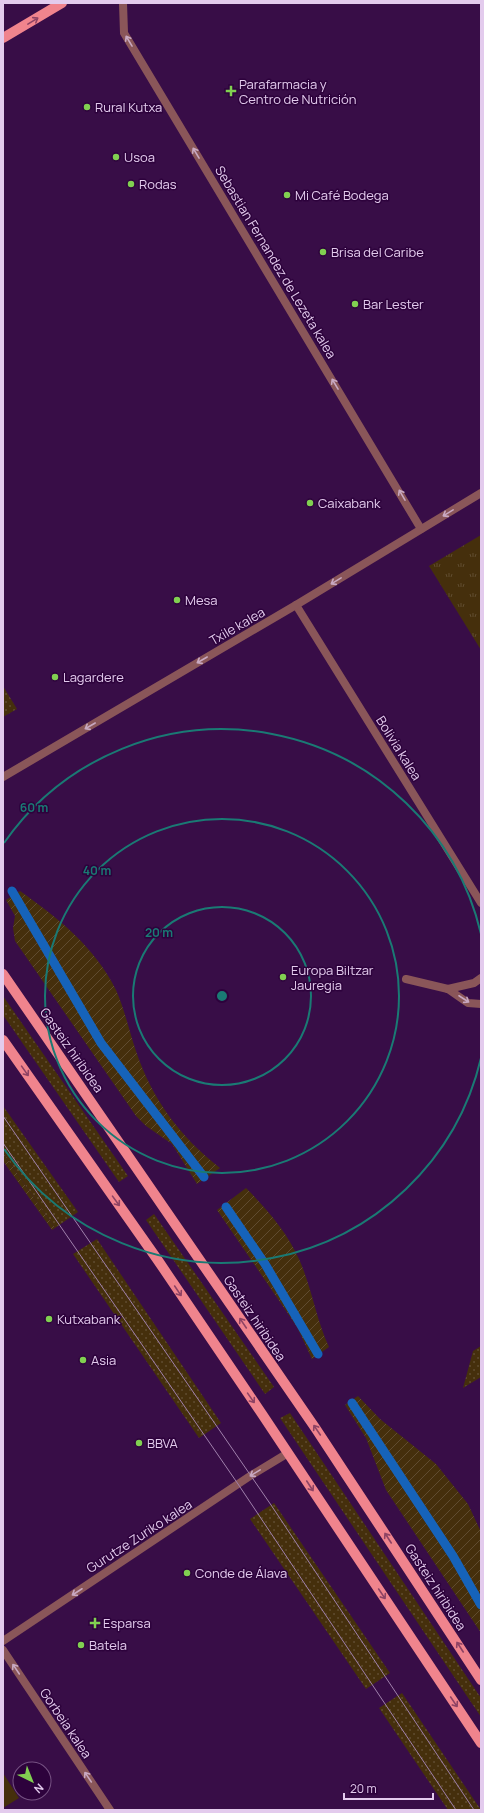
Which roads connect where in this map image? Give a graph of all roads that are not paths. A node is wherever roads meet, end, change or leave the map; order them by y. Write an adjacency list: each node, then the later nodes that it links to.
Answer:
1 (62, 3): 3 (main road, one-way to 1)
2 (123, 3): 5 (street, Sebastian Fernandez de Lezeta kalea, one-way to 2)
3 (3, 38)
4 (481, 493): 5 (street, Txile kalea, one-way to 5)
5 (421, 529): 6 (street, Txile kalea, one-way to 6)
6 (296, 605): 7 (street, Txile kalea, one-way to 7); 8 (street, Bolivia kalea)
7 (3, 777)
8 (481, 903)
9 (3, 974): 18 (main road, Gasteiz hiribidea, one-way to 9)
10 (481, 978): 12 (street)
11 (406, 979): 12 (street)
12 (448, 989): 13 (street, one-way to 13)
13 (481, 1004)
14 (3, 1040): 15 (main road, one-way to 15)
15 (288, 1453): 16 (street, Gurutze Zuriko kalea, one-way to 16); 19 (main road, one-way to 19)
16 (3, 1641)
17 (3, 1650): 20 (street, Gorbeia kalea, one-way to 17)
18 (481, 1680)
19 (481, 1743)
20 (110, 1810)

